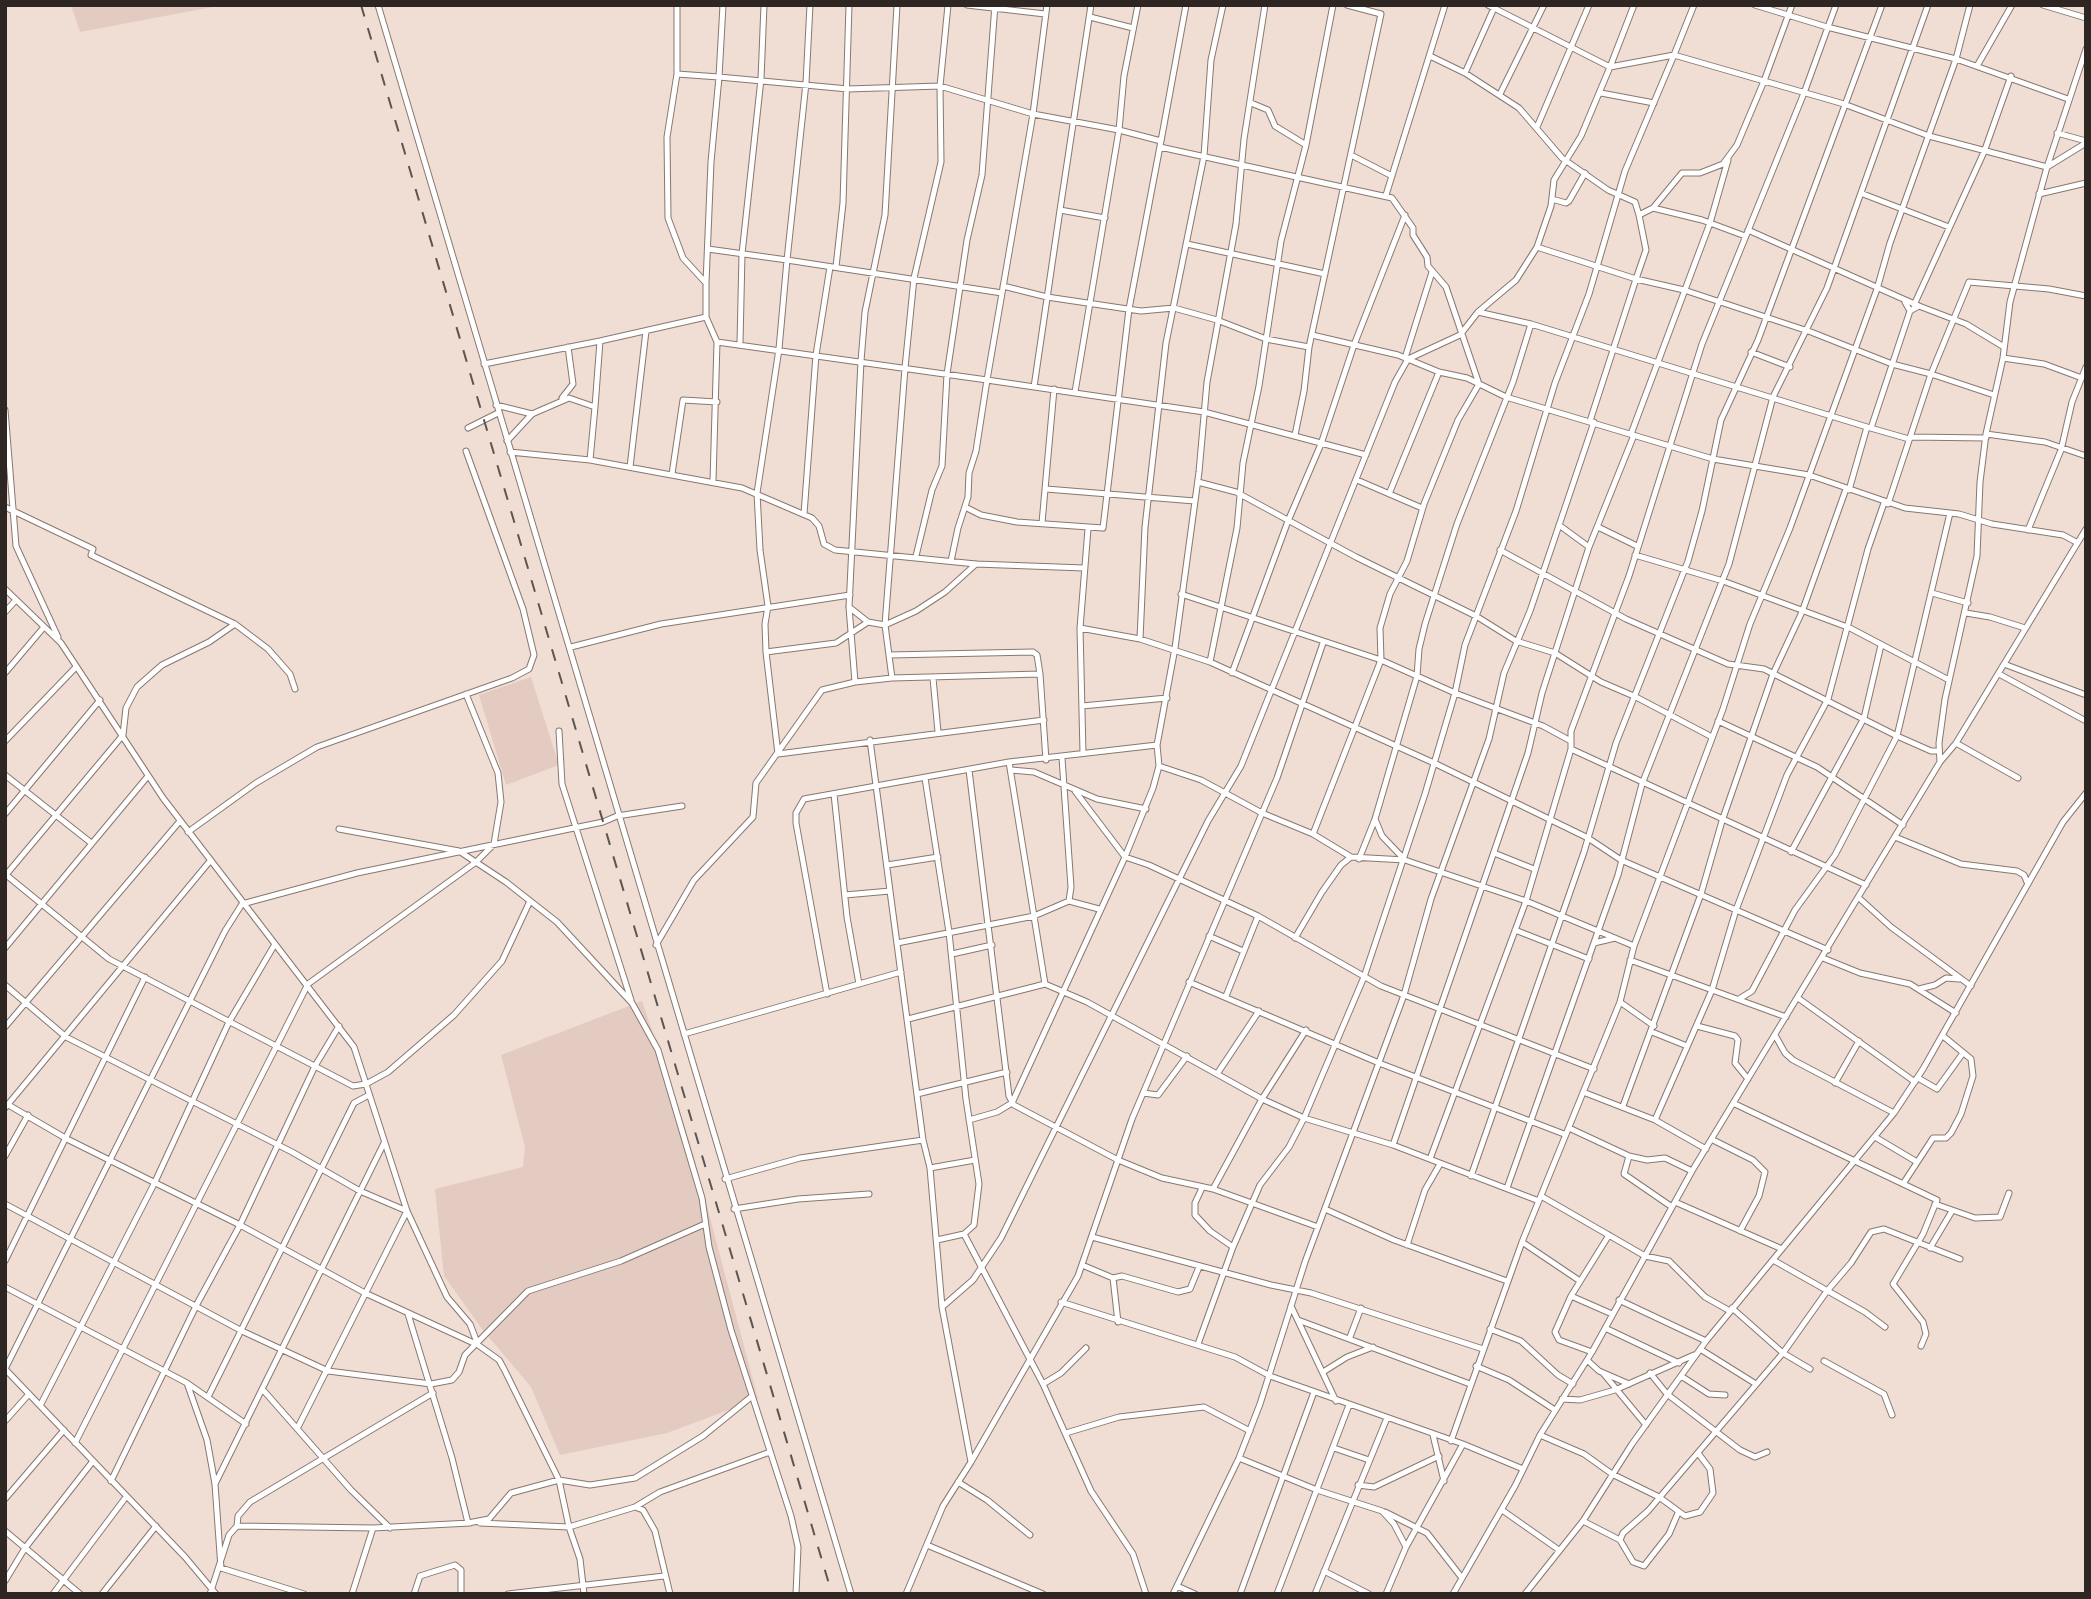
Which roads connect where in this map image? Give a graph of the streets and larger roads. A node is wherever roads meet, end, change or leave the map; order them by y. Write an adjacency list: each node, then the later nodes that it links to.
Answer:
1 (378, 5): 163 (street)
2 (677, 5): 52 (street)
3 (723, 5): 54 (street)
4 (764, 5): 55 (street)
5 (810, 5): 57 (street)
6 (849, 5): 59 (street)
7 (897, 5): 60 (street)
8 (948, 5): 58 (street)
9 (967, 5): 33 (street)
10 (1046, 5): 35 (street)
11 (1091, 5): 37 (street)
12 (1138, 5): 40 (street)
13 (1186, 5): 77 (street)
14 (1223, 5): 80 (street)
15 (1265, 5): 66 (street)
16 (1334, 5): 78 (street)
17 (1347, 5): 34 (street)
18 (1383, 5): 34 (street)
19 (1445, 5): 47 (street)
20 (1544, 5): 41 (street)
21 (1589, 5): 43 (street)
22 (1634, 5): 50 (street)
23 (1694, 5): 46 (street)
24 (1755, 5): 36 (street)
25 (1792, 5): 36 (street)
26 (1836, 5): 39 (street)
27 (1882, 5): 42 (street)
28 (1928, 5): 44 (street)
29 (1970, 5): 48 (street)
30 (2012, 5): 49 (street)
31 (2043, 5): 38 (street)
32 (1492, 6): 41 (street); 51 (street)
33 (994, 7): 35 (street); 65 (street)
34 (1381, 13): 81 (street)
35 (1045, 14): 69 (street)
36 (1789, 15): 39 (street); 56 (street)
37 (1090, 17): 40 (street); 71 (street)
38 (2086, 18)
39 (1827, 27): 42 (street); 62 (street)
40 (1133, 28): 73 (street)
41 (1534, 28): 43 (street); 63 (street)
42 (1869, 37): 44 (street); 68 (street)
43 (1572, 46): 50 (street); 72 (street)
44 (1914, 49): 48 (street); 70 (street)
45 (2086, 49): 64 (street)
46 (1674, 55): 50 (street); 56 (street); 67 (street)
47 (1430, 56): 51 (street); 88 (street)
48 (1956, 59): 49 (street); 75 (street)
49 (1978, 66): 53 (street)
50 (1610, 67): 61 (street)
51 (1465, 73): 63 (street)
52 (677, 74): 54 (street); 123 (street)
53 (2011, 76): 64 (street); 79 (street)
54 (719, 77): 55 (street); 110 (street)
55 (761, 79): 57 (street); 111 (street)
56 (1764, 81): 62 (street); 82 (street)
57 (806, 83): 59 (street); 113 (street)
58 (940, 86): 60 (street); 65 (street); 121 (street)
59 (848, 89): 60 (street); 115 (street)
60 (892, 89): 118 (street)
61 (1601, 93): 67 (street); 83 (street)
62 (1804, 93): 68 (street); 106 (street)
63 (1500, 94): 72 (street)
64 (2068, 99): 74 (street)
65 (988, 101): 69 (street); 124 (street)
66 (1251, 103): 78 (street); 84 (street)
67 (1654, 103): 94 (street)
68 (1844, 104): 70 (street); 109 (street)
69 (1032, 114): 71 (street); 126 (street)
70 (1888, 122): 75 (street); 91 (street)
71 (1073, 123): 73 (street); 99 (street)
72 (1537, 127): 83 (street)
73 (1119, 130): 77 (street); 103 (street)
74 (2057, 134): 76 (street); 85 (street)
75 (1929, 136): 79 (street); 98 (street)
76 (2086, 142): 85 (street)
77 (1161, 144): 80 (street); 135 (street)
78 (1306, 145): 87 (street)
79 (1984, 152): 85 (street); 105 (street)
80 (1203, 156): 84 (street); 107 (street)
81 (1353, 156): 88 (street); 90 (street)
82 (1729, 158): 96 (street); 104 (street)
83 (1567, 162): 86 (street); 95 (street)
84 (1243, 164): 87 (street); 112 (street)
85 (2047, 167): 92 (street)
86 (1585, 173): 94 (street); 95 (street)
87 (1295, 176): 90 (street); 114 (street)
88 (1392, 176): 93 (street)
89 (2086, 183): 92 (street)
90 (1344, 185): 93 (street); 120 (street)
91 (1863, 194): 98 (street); 117 (street)
92 (2039, 194): 125 (street)
93 (1386, 195): 101 (street)
94 (1619, 196): 102 (street); 116 (street)
95 (1552, 199): 108 (street)
96 (1658, 201): 97 (street); 100 (street)
97 (1653, 208): 100 (street); 102 (street)
98 (1902, 208): 105 (street); 127 (street)
99 (1060, 210): 103 (street); 130 (street)
100 (1669, 211): 104 (street)
101 (1405, 215): 119 (street); 151 (street)
102 (1639, 215): 122 (street)
103 (1105, 218): 132 (street)
104 (1710, 223): 106 (street); 128 (street)
105 (1949, 227): 133 (street)
106 (1746, 233): 109 (street); 131 (street)
107 (1187, 244): 112 (street); 134 (street)
108 (1538, 247): 116 (street); 136 (street)
109 (1793, 248): 117 (street); 138 (street)
110 (708, 249): 111 (street); 123 (street)
111 (742, 254): 113 (street); 150 (street)
112 (1228, 254): 114 (street); 139 (street)
113 (787, 260): 115 (street); 155 (street)
114 (1277, 264): 120 (street); 147 (street)
115 (833, 267): 118 (street); 159 (street)
116 (1598, 267): 122 (street); 146 (street)
117 (1834, 268): 127 (street); 143 (street)
118 (875, 272): 121 (street); 162 (street)
119 (1432, 272): 145 (street); 160 (street)
120 (1325, 274): 144 (street)
121 (914, 278): 124 (street); 168 (street)
122 (1636, 279): 128 (street); 156 (street)
123 (706, 283): 137 (street)
124 (962, 286): 126 (street); 170 (street)
125 (2014, 287): 129 (street); 140 (street); 154 (street)
126 (1002, 289): 130 (street); 174 (street)
127 (1877, 289): 133 (street); 157 (street)
128 (1684, 290): 131 (street); 164 (street)
129 (2086, 296)
130 (1047, 297): 132 (street); 177 (street)
131 (1720, 302): 138 (street); 171 (street)
132 (1091, 303): 135 (street); 179 (street)
133 (1914, 307): 140 (street); 165 (street)
134 (1174, 308): 135 (street); 139 (street); 186 (street)
135 (1129, 309): 181 (street)
136 (1478, 312): 141 (street); 145 (street)
137 (706, 317): 142 (street); 149 (street)
138 (1766, 318): 143 (street); 158 (street)
139 (1217, 320): 147 (street); 191 (street)
140 (1953, 320): 154 (street); 172 (street)
141 (1531, 324): 146 (street); 182 (street)
142 (646, 331): 148 (street); 214 (street)
143 (1808, 331): 157 (street); 166 (street)
144 (1312, 335): 151 (street); 152 (street)
145 (1460, 335): 160 (street); 175 (street)
146 (1573, 337): 156 (street); 189 (street)
147 (1266, 339): 152 (street); 196 (street)
148 (600, 341): 153 (street); 188 (street)
149 (717, 342): 150 (street); 185 (street)
150 (740, 344): 155 (street)
151 (1354, 345): 160 (street); 204 (street)
152 (1309, 346): 200 (street)
153 (568, 347): 163 (street); 184 (street)
154 (2004, 348): 161 (street)
155 (779, 349): 159 (street); 222 (street)
156 (1612, 349): 164 (street); 195 (street)
157 (1854, 350): 165 (street); 194 (street)
158 (1751, 352): 166 (street); 176 (street)
159 (816, 355): 162 (street); 234 (street)
160 (1407, 358): 169 (street); 209 (street)
161 (2003, 358): 173 (street); 180 (street)
162 (861, 361): 168 (street); 248 (street)
163 (484, 364): 187 (street)
164 (1657, 364): 171 (street); 199 (street)
165 (1892, 364): 172 (street); 197 (street)
166 (1790, 367): 183 (street)
167 (2086, 367): 173 (street)
168 (905, 368): 170 (street); 249 (street)
169 (1439, 373): 175 (street); 225 (street)
170 (947, 374): 174 (street); 251 (street)
171 (1694, 374): 176 (street); 205 (street)
172 (1931, 374): 180 (street); 202 (street)
173 (2082, 378): 206 (street)
174 (987, 380): 177 (street); 230 (street)
175 (1479, 384): 182 (street); 231 (street)
176 (1737, 386): 183 (street); 211 (street)
177 (1034, 387): 178 (street)
178 (1054, 389): 179 (street); 220 (street)
179 (1076, 392): 181 (street)
180 (1994, 395): 201 (street)
181 (1116, 397): 186 (street); 223 (street)
182 (1506, 397): 189 (street); 265 (street)
183 (1773, 397): 194 (street); 213 (street)
184 (560, 400): 188 (street); 193 (street)
185 (717, 402): 215 (street); 218 (street)
186 (1161, 404): 191 (street); 226 (street)
187 (496, 405): 192 (street); 193 (street)
188 (595, 407): 212 (street)
189 (1547, 408): 195 (street); 247 (street)
190 (5, 410): 232 (street)
191 (1204, 412): 196 (street); 219 (street)
192 (498, 413): 198 (street); 203 (street)
193 (532, 414): 203 (street)
194 (1830, 415): 197 (street); 216 (street)
195 (1592, 422): 199 (street); 238 (street)
196 (1252, 425): 200 (street); 224 (street)
197 (1869, 427): 202 (street); 221 (street)
198 (468, 428)
199 (1633, 434): 205 (street); 239 (street)
200 (1294, 435): 204 (street)
201 (1986, 436): 202 (street); 206 (street); 236 (street)
202 (1909, 438): 228 (street)
203 (507, 441): 208 (street)
204 (1321, 444): 209 (street); 235 (street)
205 (1668, 446): 211 (street); 245 (street)
206 (2062, 450): 210 (street); 241 (street)
207 (466, 451): 318 (street)
208 (510, 452): 212 (street); 292 (street)
209 (1366, 455): 217 (street)
210 (2086, 456)
211 (1713, 459): 213 (street); 256 (street)
212 (590, 460): 214 (street)
213 (1754, 464): 216 (street); 258 (street)
214 (630, 467): 215 (street)
215 (672, 474): 218 (street)
216 (1809, 475): 221 (street); 264 (street)
217 (1357, 480): 225 (street); 244 (street)
218 (713, 481): 222 (street)
219 (1198, 482): 224 (street); 227 (street)
220 (1046, 489): 223 (street); 237 (street)
221 (1847, 489): 228 (street); 272 (street)
222 (757, 493): 234 (street); 268 (street)
223 (1105, 494): 226 (street); 240 (street)
224 (1241, 494): 235 (street); 270 (street)
225 (1389, 494): 231 (street)
226 (1147, 497): 227 (street); 287 (street)
227 (1195, 501): 262 (street)
228 (1886, 503): 233 (street); 282 (street)
229 (5, 507): 232 (street)
230 (965, 507): 237 (street); 252 (street)
231 (1422, 508): 257 (street)
232 (12, 511): 278 (street); 289 (street)
233 (1950, 513): 236 (street); 261 (street)
234 (804, 514): 248 (street)
235 (1288, 521): 244 (street); 276 (street)
236 (1979, 521): 241 (street); 267 (street)
237 (1042, 523): 240 (street)
238 (1559, 525): 246 (street); 255 (street)
239 (1598, 527): 245 (street); 246 (street)
240 (1088, 529): 254 (street)
241 (2028, 530): 243 (street)
242 (2085, 531): 243 (street)
243 (2076, 542): 283 (street)
244 (1331, 543): 257 (street); 284 (street)
245 (1637, 546): 250 (street)
246 (1589, 547): 260 (street)
247 (1500, 550): 255 (street); 275 (street)
248 (852, 552): 249 (street); 263 (street)
249 (892, 555): 251 (street); 279 (street)
250 (1635, 555): 256 (street); 273 (street)
251 (916, 556): 252 (street)
252 (951, 561): 253 (street)
253 (976, 564): 254 (street); 279 (street)
254 (1084, 568): 281 (street)
255 (1543, 571): 260 (street); 288 (street)
256 (1684, 572): 258 (street); 286 (street)
257 (1397, 575): 265 (street); 298 (street)
258 (1723, 581): 264 (street); 294 (street)
259 (5, 589): 266 (street)
260 (1577, 591): 273 (street); 296 (street)
261 (1932, 593): 267 (street); 299 (street)
262 (1181, 594): 270 (street); 293 (street)
263 (850, 595): 268 (street); 269 (street)
264 (1762, 595): 272 (street); 302 (street)
265 (1435, 596): 275 (street); 309 (street)
266 (16, 600): 271 (street); 280 (street)
267 (1968, 603): 274 (street)
268 (768, 606): 292 (street); 295 (street)
269 (849, 607): 277 (street); 285 (street)
270 (1222, 607): 276 (street); 300 (street)
271 (5, 612)
272 (1802, 612): 282 (street); 307 (street)
273 (1615, 613): 286 (street); 310 (street)
274 (1966, 613): 283 (street); 313 (street)
275 (1476, 616): 288 (street); 317 (street)
276 (1253, 617): 284 (street); 305 (street)
277 (868, 622): 279 (street); 285 (street)
278 (235, 624): 316 (street); 336 (street)
279 (885, 625): 297 (street)
280 (44, 627): 289 (street); 304 (street)
281 (1080, 628): 287 (street); 325 (street)
282 (1850, 628): 291 (street); 322 (street)
283 (2025, 628): 301 (street)
284 (1293, 633): 290 (street); 315 (street)
285 (850, 635): 295 (street); 314 (street)
286 (1660, 635): 294 (street); 320 (street)
287 (1140, 639): 293 (street)
288 (1516, 641): 296 (street); 326 (street)
289 (61, 643): 303 (street)
290 (1323, 643): 298 (street); 324 (street)
291 (1881, 645): 299 (street); 328 (street)
292 (571, 647): 382 (street)
293 (1175, 648): 300 (street); 321 (street)
294 (1695, 650): 302 (street); 327 (street)
295 (766, 652): 349 (street)
296 (1555, 653): 310 (street); 332 (street)
297 (889, 655): 306 (street); 311 (street)
298 (1381, 660): 309 (street); 333 (street)
299 (1914, 661): 313 (street); 338 (street)
300 (1210, 662): 305 (street)
301 (2004, 664): 308 (street); 319 (street)
302 (1736, 665): 307 (street); 330 (street)
303 (76, 667): 323 (street); 342 (street)
304 (5, 673)
305 (1232, 673): 315 (street)
306 (1040, 674): 312 (street); 329 (street)
307 (1773, 674): 322 (street); 337 (street)
308 (1999, 674): 331 (street); 343 (street)
309 (1418, 676): 317 (street); 345 (street)
310 (1591, 677): 320 (street); 341 (street)
311 (892, 678): 312 (street); 314 (street)
312 (933, 678): 335 (street)
313 (1949, 680): 347 (street)
314 (855, 682): 349 (street)
315 (1271, 689): 324 (street); 371 (street)
316 (295, 690)
317 (1455, 693): 326 (street); 355 (street)
318 (467, 694): 390 (street); 396 (street)
319 (2086, 695)
320 (1636, 697): 327 (street); 357 (street)
321 (1167, 698): 325 (street); 344 (street)
322 (1828, 699): 328 (street); 351 (street)
323 (100, 700): 336 (street); 369 (street)
324 (1304, 705): 333 (street); 379 (street)
325 (1082, 706): 348 (street)
326 (1497, 709): 332 (street); 365 (street)
327 (1670, 716): 339 (street); 366 (street)
328 (1864, 718): 338 (street); 362 (street)
329 (1044, 720): 335 (street); 352 (street)
330 (1718, 721): 337 (street); 339 (street)
331 (2086, 721)
332 (1536, 725): 341 (street); 375 (street)
333 (1357, 728): 345 (street); 391 (street)
334 (559, 731): 388 (street)
335 (938, 733): 340 (street)
336 (123, 735): 361 (street); 381 (street)
337 (1753, 736): 351 (street); 386 (street)
338 (1897, 736): 347 (street); 374 (street)
339 (1712, 737): 376 (street)
340 (870, 740): 349 (street); 367 (street)
341 (1569, 740): 346 (street)
342 (5, 741)
343 (1956, 743): 354 (street); 364 (street)
344 (1157, 745): 348 (street); 356 (street)
345 (1396, 745): 355 (street); 383 (street)
346 (1571, 749): 357 (street); 384 (street)
347 (1939, 751): 354 (street)
348 (1083, 753): 350 (street)
349 (778, 754): 447 (street)
350 (1062, 758): 352 (street); 368 (street)
351 (1797, 758): 362 (street); 394 (street)
352 (1046, 760): 353 (street)
353 (1009, 762): 358 (street); 359 (street)
354 (1940, 762): 387 (street)
355 (1434, 763): 365 (street); 404 (street)
356 (1159, 766): 371 (street); 378 (street)
357 (1611, 769): 366 (street); 393 (street)
358 (969, 770): 363 (street); 433 (street)
359 (1011, 770): 368 (street); 430 (street)
360 (5, 775): 369 (street)
361 (148, 776): 385 (street); 395 (street)
362 (1831, 776): 374 (street); 398 (street)
363 (925, 778): 367 (street); 400 (street)
364 (2018, 778)
365 (1472, 783): 375 (street); 411 (street)
366 (1642, 784): 376 (street); 405 (street)
367 (877, 785): 372 (street); 408 (street)
368 (1062, 786): 370 (street); 424 (street)
369 (24, 791): 380 (street); 381 (street)
370 (1075, 791): 378 (street); 401 (street)
371 (1224, 792): 379 (street); 414 (street)
372 (834, 793): 420 (street); 472 (street)
373 (2086, 793): 415 (street)
374 (1866, 799): 387 (street); 409 (street)
375 (1512, 801): 384 (street); 399 (street)
376 (1687, 804): 386 (street); 413 (street)
377 (682, 806): 382 (street)
378 (1146, 809): 401 (street)
379 (1262, 813): 391 (street); 422 (street)
380 (5, 814)
381 (55, 816): 395 (street); 412 (street)
382 (617, 816): 388 (street); 447 (street)
383 (1376, 819): 403 (street); 404 (street)
384 (1548, 820): 393 (street); 410 (street)
385 (180, 821): 390 (street); 439 (street)
386 (1722, 821): 394 (street); 419 (street)
387 (1903, 825): 392 (street)
388 (577, 827): 396 (street); 480 (street)
389 (339, 829): 397 (street)
390 (188, 832): 406 (street)
391 (1313, 834): 402 (street)
392 (1895, 837): 415 (street); 416 (street)
393 (1588, 838): 405 (street); 432 (street)
394 (1763, 839): 398 (street); 429 (street)
395 (90, 842): 426 (street)
396 (494, 844): 397 (street); 407 (street)
397 (458, 851): 407 (street); 427 (street)
398 (1791, 852): 409 (street)
399 (1494, 853): 410 (street); 417 (street)
400 (938, 857): 408 (street); 437 (street)
401 (1125, 857): 414 (street); 428 (street)
402 (1351, 857): 403 (street); 441 (street)
403 (1359, 859): 404 (street)
404 (1405, 860): 411 (street); 460 (street)
405 (1622, 860): 413 (street); 435 (street)
406 (210, 861): 427 (street); 456 (street)
407 (476, 862): 423 (street); 463 (street)
408 (887, 865): 418 (street)
409 (1826, 865): 416 (street); 436 (street)
410 (1534, 869): 425 (street)
411 (1442, 871): 417 (street); 473 (street)
412 (6, 875): 426 (street)
413 (1661, 877): 419 (street); 448 (street)
414 (1181, 879): 422 (street); 487 (street)
415 (2027, 882): 467 (street)
416 (1866, 885): 421 (street)
417 (1483, 886): 425 (street); 484 (street)
418 (890, 891): 420 (street); 442 (street)
419 (1702, 894): 429 (street); 458 (street)
420 (845, 895): 464 (street)
421 (1859, 898): 450 (street); 461 (street)
422 (1224, 900): 431 (street); 438 (street)
423 (530, 901): 480 (street); 522 (street)
424 (1069, 901): 428 (street); 430 (street)
425 (1526, 901): 432 (street); 434 (street)
426 (42, 904): 439 (street); 449 (street)
427 (242, 904): 444 (street); 478 (street)
428 (1099, 909): 468 (street)
429 (1736, 910): 436 (street); 470 (street)
430 (1034, 916): 433 (street); 465 (street)
431 (1258, 916): 441 (street); 451 (street)
432 (1562, 916): 435 (street); 446 (street)
433 (990, 925): 437 (street); 445 (street)
434 (1515, 930): 446 (street); 491 (street)
435 (1597, 930): 440 (street); 443 (street)
436 (1782, 931): 450 (street); 471 (street)
437 (949, 932): 442 (street); 452 (street)
438 (1209, 936): 451 (street); 462 (street)
439 (82, 937): 456 (street); 481 (street)
440 (1615, 937): 443 (street); 448 (street)
441 (1295, 938): 460 (street)
442 (897, 943): 457 (street)
443 (1594, 943): 454 (street)
444 (275, 944): 463 (street); 490 (street)
445 (992, 945): 452 (street); 475 (street)
446 (1551, 945): 454 (street); 501 (street)
447 (656, 946): 497 (street)
448 (1634, 946): 455 (street)
449 (5, 948)
450 (1828, 950): 453 (street)
451 (1244, 951): 474 (street)
452 (952, 954): 483 (street)
453 (1823, 958): 469 (street); 476 (street)
454 (1589, 959): 507 (street)
455 (1630, 960): 458 (street); 479 (street)
456 (120, 966): 459 (street); 500 (street)
457 (901, 972): 464 (street); 489 (street)
458 (1670, 975): 470 (street); 495 (street)
459 (145, 977): 478 (street); 510 (street)
460 (1364, 977): 473 (street); 503 (street)
461 (1961, 979): 467 (street); 469 (street)
462 (1189, 982): 474 (street); 504 (street)
463 (308, 984): 492 (street); 505 (street)
464 (859, 984): 472 (street)
465 (1045, 984): 468 (street); 475 (street)
466 (5, 985): 481 (street)
467 (1971, 986): 486 (street)
468 (1062, 989): 487 (street); 530 (street)
469 (1919, 989): 486 (street)
470 (1712, 990): 477 (street); 494 (street)
471 (1752, 990): 477 (street); 482 (street)
472 (827, 995): 497 (street)
473 (1404, 995): 484 (street); 511 (street)
474 (1226, 996): 485 (street)
475 (999, 997): 483 (street); 514 (street)
476 (1798, 998): 488 (street); 502 (street)
477 (1738, 999): 482 (street)
478 (190, 1002): 490 (street); 517 (street)
479 (1619, 1002): 495 (street); 513 (street)
480 (632, 1003): 587 (street)
481 (26, 1004): 493 (street); 500 (street)
482 (1754, 1005): 488 (street)
483 (958, 1007): 489 (street); 520 (street)
484 (1440, 1010): 491 (street); 516 (street)
485 (1259, 1011): 496 (street); 515 (street)
486 (1956, 1013): 499 (street)
487 (1110, 1015): 504 (street); 542 (street)
488 (1786, 1017): 498 (street)
489 (908, 1019): 526 (street)
490 (229, 1022): 505 (street); 529 (street)
491 (1480, 1025): 501 (street); 523 (street)
492 (340, 1026): 512 (street); 522 (street)
493 (5, 1027)
494 (1697, 1027): 506 (street); 518 (street)
495 (1653, 1029): 506 (street); 534 (street)
496 (1306, 1030): 503 (street); 528 (street)
497 (684, 1034): 567 (street)
498 (1775, 1035): 518 (street); 521 (street)
499 (1942, 1036): 508 (street); 519 (street)
500 (65, 1038): 510 (street); 532 (street)
501 (1518, 1039): 507 (street); 533 (street)
502 (1859, 1041): 519 (street); 521 (street)
503 (1339, 1043): 511 (street); 537 (street)
504 (1163, 1044): 509 (street); 525 (street)
505 (275, 1045): 512 (street); 541 (street)
506 (1687, 1046): 539 (street)
507 (1555, 1052): 513 (street); 540 (street)
508 (1964, 1053): 519 (street); 561 (street)
509 (1187, 1056): 515 (street); 525 (street)
510 (106, 1057): 517 (street); 547 (street)
511 (1379, 1063): 516 (street); 544 (street)
512 (315, 1066): 522 (street); 551 (street)
513 (1594, 1069): 524 (street)
514 (1007, 1072): 520 (street); 530 (street)
515 (1217, 1074): 528 (street)
516 (1417, 1076): 523 (street); 552 (street)
517 (149, 1078): 529 (street); 557 (street)
518 (1748, 1079): 531 (street)
519 (1917, 1080): 535 (street)
520 (964, 1083): 526 (street); 538 (street)
521 (1836, 1083): 535 (street)
522 (366, 1084): 527 (street)
523 (1456, 1090): 533 (street); 556 (street)
524 (1583, 1091): 534 (street); 543 (street)
525 (1143, 1093): 559 (street)
526 (917, 1094): 548 (street)
527 (369, 1095): 550 (street); 564 (street)
528 (1262, 1099): 537 (street); 572 (street)
529 (193, 1102): 541 (street); 568 (street)
530 (1012, 1103): 538 (street); 542 (street)
531 (1735, 1104): 549 (street); 560 (street)
532 (6, 1105): 536 (street)
533 (1496, 1106): 540 (street); 566 (street)
534 (1623, 1106): 539 (street)
535 (1894, 1113): 546 (street)
536 (28, 1115): 547 (street); 554 (street)
537 (1304, 1118): 544 (street); 578 (street)
538 (969, 1119): 558 (street)
539 (1655, 1120): 553 (street)
540 (1532, 1122): 545 (street); 571 (street)
541 (237, 1125): 551 (street); 577 (street)
542 (1054, 1127): 559 (street); 610 (street)
543 (1569, 1128): 545 (street); 555 (street)
544 (1353, 1133): 552 (street); 583 (street)
545 (1564, 1135): 576 (street)
546 (1875, 1137): 560 (street); 561 (street)
547 (67, 1139): 557 (street); 586 (street)
548 (923, 1140): 563 (street); 567 (street)
549 (1713, 1140): 553 (street); 590 (street)
550 (384, 1143): 573 (street); 584 (street)
551 (278, 1145): 564 (street); 588 (street)
552 (1393, 1145): 556 (street)
553 (1706, 1149): 565 (street)
554 (5, 1156)
555 (1629, 1156): 565 (street); 580 (street)
556 (1430, 1159): 562 (street)
557 (109, 1160): 568 (street); 594 (street)
558 (975, 1160): 563 (street); 591 (street)
559 (1118, 1160): 570 (street); 593 (street)
560 (1855, 1161): 569 (street); 602 (street)
561 (1917, 1162): 569 (street)
562 (1440, 1164): 566 (street); 598 (street)
563 (930, 1168): 595 (street)
564 (322, 1169): 573 (street); 600 (street)
565 (1692, 1171): 580 (street)
566 (1471, 1176): 571 (street)
567 (725, 1179): 582 (street)
568 (154, 1184): 577 (street); 607 (street)
569 (1903, 1184): 581 (street)
570 (1202, 1188): 572 (street); 599 (street)
571 (1507, 1188): 576 (street)
572 (1213, 1189): 578 (street)
573 (360, 1191): 584 (street); 611 (street)
574 (2009, 1193): 585 (street)
575 (869, 1194): 582 (street)
576 (1540, 1198): 592 (street); 596 (street)
577 (195, 1203): 588 (street); 616 (street)
578 (1253, 1203): 589 (street); 599 (street)
579 (5, 1204): 586 (street)
580 (1673, 1204): 590 (street); 603 (street)
581 (1935, 1204): 585 (street); 597 (street)
582 (734, 1209): 764 (street)
583 (1325, 1209): 589 (street); 598 (street)
584 (407, 1211): 620 (street); 642 (street)
585 (1952, 1211): 601 (street)
586 (28, 1215): 594 (street); 606 (street)
587 (705, 1224): 642 (street); 680 (street)
588 (240, 1225): 600 (street); 625 (street)
589 (1318, 1227): 618 (street)
590 (1740, 1231): 602 (street)
591 (964, 1234): 595 (street); 610 (street)
592 (1609, 1235): 603 (street); 615 (street)
593 (1092, 1237): 608 (street); 609 (street)
594 (72, 1239): 607 (street); 624 (street)
595 (937, 1240): 627 (street)
596 (1522, 1242): 614 (street); 615 (street)
597 (1918, 1243): 601 (street); 619 (street); 643 (street)
598 (1407, 1245): 614 (street)
599 (1233, 1247): 612 (street)
600 (280, 1248): 611 (street); 638 (street)
601 (1930, 1248): 604 (street)
602 (1782, 1249): 605 (street)
603 (1645, 1256): 622 (street); 629 (street)
604 (1960, 1259)
605 (1773, 1260): 619 (street); 629 (street)
606 (5, 1261)
607 (113, 1261): 616 (street); 634 (street)
608 (1082, 1265): 613 (street); 623 (street)
609 (1199, 1267): 612 (street); 613 (street)
610 (981, 1268): 627 (street); 652 (street)
611 (322, 1270): 620 (street); 648 (street)
612 (1224, 1272): 618 (street); 641 (street)
613 (1113, 1278): 633 (street)
614 (1507, 1281): 637 (street)
615 (1580, 1281): 621 (street)
616 (156, 1282): 625 (street); 647 (street)
617 (5, 1287): 624 (street)
618 (1297, 1290): 626 (street); 628 (street)
619 (1827, 1291): 635 (street); 651 (street)
620 (365, 1293): 630 (street); 658 (street)
621 (1571, 1296): 631 (street); 649 (street)
622 (1619, 1300): 631 (street); 640 (street)
623 (1061, 1302): 633 (street); 652 (street)
624 (38, 1304): 634 (street); 676 (street)
625 (197, 1304): 638 (street); 660 (street)
626 (1291, 1305): 632 (street); 663 (street)
627 (942, 1307): 710 (street)
628 (1361, 1308): 639 (street); 646 (street)
629 (1731, 1310): 640 (street); 651 (street)
630 (408, 1314): 642 (street); 666 (street)
631 (1612, 1314): 636 (street)
632 (1298, 1320): 639 (street); 659 (street)
633 (1118, 1322): 641 (street)
634 (81, 1325): 647 (street); 683 (street)
635 (1885, 1327)
636 (1605, 1328): 649 (street); 655 (street)
637 (1490, 1329): 646 (street); 669 (street)
638 (242, 1331): 648 (street); 679 (street)
639 (1350, 1337): 644 (street)
640 (1706, 1341): 650 (street)
641 (1198, 1344): 663 (street)
642 (478, 1345): 666 (street); 715 (street)
643 (1922, 1346)
644 (1374, 1347): 659 (street); 668 (street)
645 (1086, 1348): 667 (street)
646 (1483, 1349): 656 (street)
647 (122, 1350): 660 (street); 699 (street)
648 (282, 1351): 658 (street); 673 (street)
649 (1592, 1352): 653 (street)
650 (1699, 1352): 655 (street); 664 (street); 671 (street)
651 (1783, 1353): 657 (street); 671 (street)
652 (1029, 1357): 667 (street); 710 (street)
653 (1587, 1360): 661 (street); 669 (street)
654 (1824, 1361): 686 (street)
655 (1679, 1363): 662 (street)
656 (1476, 1366): 668 (street); 685 (street)
657 (1810, 1369)
658 (328, 1371): 666 (street); 691 (street)
659 (1323, 1372): 682 (street)
660 (165, 1373): 665 (street); 714 (street)
661 (1603, 1373): 670 (street); 672 (street)
662 (1650, 1373): 670 (street); 677 (street)
663 (1270, 1376): 674 (street); 694 (street)
664 (1681, 1376): 677 (street); 678 (street)
665 (187, 1383): 679 (street); 718 (street)
666 (431, 1384): 675 (street)
667 (1043, 1384): 695 (street)
668 (1470, 1384): 698 (street)
669 (1573, 1384): 681 (street)
670 (1629, 1384): 672 (street)
671 (1756, 1384): 692 (street)
672 (1615, 1390): 681 (street); 690 (street)
673 (264, 1391): 689 (street); 691 (street)
674 (1314, 1392): 682 (street); 713 (street)
675 (433, 1393): 706 (street); 730 (street)
676 (29, 1394): 683 (street); 688 (street)
677 (1667, 1394): 690 (street); 692 (street)
678 (1725, 1395)
679 (208, 1397): 689 (street)
680 (751, 1397): 702 (street); 715 (street)
681 (1562, 1399): 685 (street)
682 (1336, 1401): 684 (street)
683 (41, 1404): 693 (street)
684 (1349, 1405): 687 (street); 701 (street)
685 (1555, 1410): 697 (street)
686 (1892, 1415)
687 (1387, 1418): 696 (street); 708 (street)
688 (5, 1421)
689 (246, 1424): 718 (street)
690 (1646, 1425): 712 (street)
691 (298, 1427): 706 (street)
692 (1717, 1429): 703 (street); 704 (street)
693 (64, 1430): 699 (street); 723 (street)
694 (1250, 1431): 695 (street); 707 (street)
695 (1066, 1433): 767 (street)
696 (1433, 1435): 698 (street); 705 (street)
697 (1540, 1435): 711 (street); 712 (street)
698 (1451, 1441): 700 (street)
699 (75, 1443): 709 (street)
700 (1464, 1444): 711 (street); 716 (street)
701 (1334, 1448): 708 (street); 720 (street)
702 (770, 1452): 725 (street); 763 (street)
703 (1767, 1452)
704 (1698, 1453): 722 (street); 728 (street)
705 (1438, 1456): 716 (street); 719 (street)
706 (323, 1457): 732 (street); 736 (street)
707 (1239, 1458): 713 (street); 751 (street)
708 (1368, 1460): 719 (street)
709 (93, 1461): 714 (street); 742 (street)
710 (971, 1462): 717 (street)
711 (1523, 1469): 726 (street)
712 (1612, 1474): 722 (street); 729 (street)
713 (1283, 1476): 720 (street); 770 (street)
714 (111, 1480): 721 (street)
715 (559, 1480): 730 (street); 733 (street)
716 (1444, 1481): 734 (street)
717 (958, 1482): 738 (street); 740 (street)
718 (215, 1484): 744 (street)
719 (1358, 1485): 724 (street)
720 (1317, 1490): 724 (street); 771 (street)
721 (126, 1497): 731 (street); 748 (street)
722 (1660, 1497): 728 (street); 739 (street)
723 (5, 1499)
724 (1350, 1501): 727 (street); 745 (street)
725 (635, 1507): 733 (street); 746 (street)
726 (1502, 1510): 743 (street); 747 (street)
727 (1382, 1511): 734 (street); 741 (street)
728 (1678, 1513): 739 (street)
729 (1583, 1521): 739 (street); 743 (street)
730 (468, 1523): 733 (street); 736 (street)
731 (156, 1526): 752 (street); 755 (street)
732 (237, 1526): 735 (street); 744 (street)
733 (569, 1527): 750 (street)
734 (1417, 1527): 741 (street); 747 (street)
735 (373, 1528): 736 (street); 757 (street)
736 (390, 1528)
737 (5, 1531): 742 (street)
738 (1030, 1535)
739 (1620, 1540)
740 (927, 1545): 765 (street); 766 (street)
741 (1406, 1547): 774 (street)
742 (25, 1548): 748 (street); 749 (street)
743 (1559, 1550): 776 (street)
744 (221, 1568): 752 (street); 756 (street)
745 (1324, 1571): 772 (street); 773 (street)
746 (664, 1576): 750 (street); 762 (street)
747 (1462, 1578): 775 (street)
748 (64, 1579): 753 (street); 754 (street)
749 (5, 1581)
750 (583, 1586): 760 (street); 761 (street)
751 (1177, 1586): 768 (street); 769 (street)
752 (213, 1592)
753 (53, 1594)
754 (80, 1594)
755 (102, 1594)
756 (304, 1594)
757 (352, 1594)
758 (414, 1594): 759 (street)
759 (461, 1594)
760 (508, 1594)
761 (584, 1594)
762 (670, 1594)
763 (796, 1594)
764 (851, 1594)
765 (906, 1594)
766 (1043, 1594)
767 (1146, 1594)
768 (1173, 1594)
769 (1195, 1594)
770 (1240, 1594)
771 (1277, 1594)
772 (1315, 1594)
773 (1369, 1594)
774 (1386, 1594)
775 (1453, 1594)
776 (1525, 1594)

